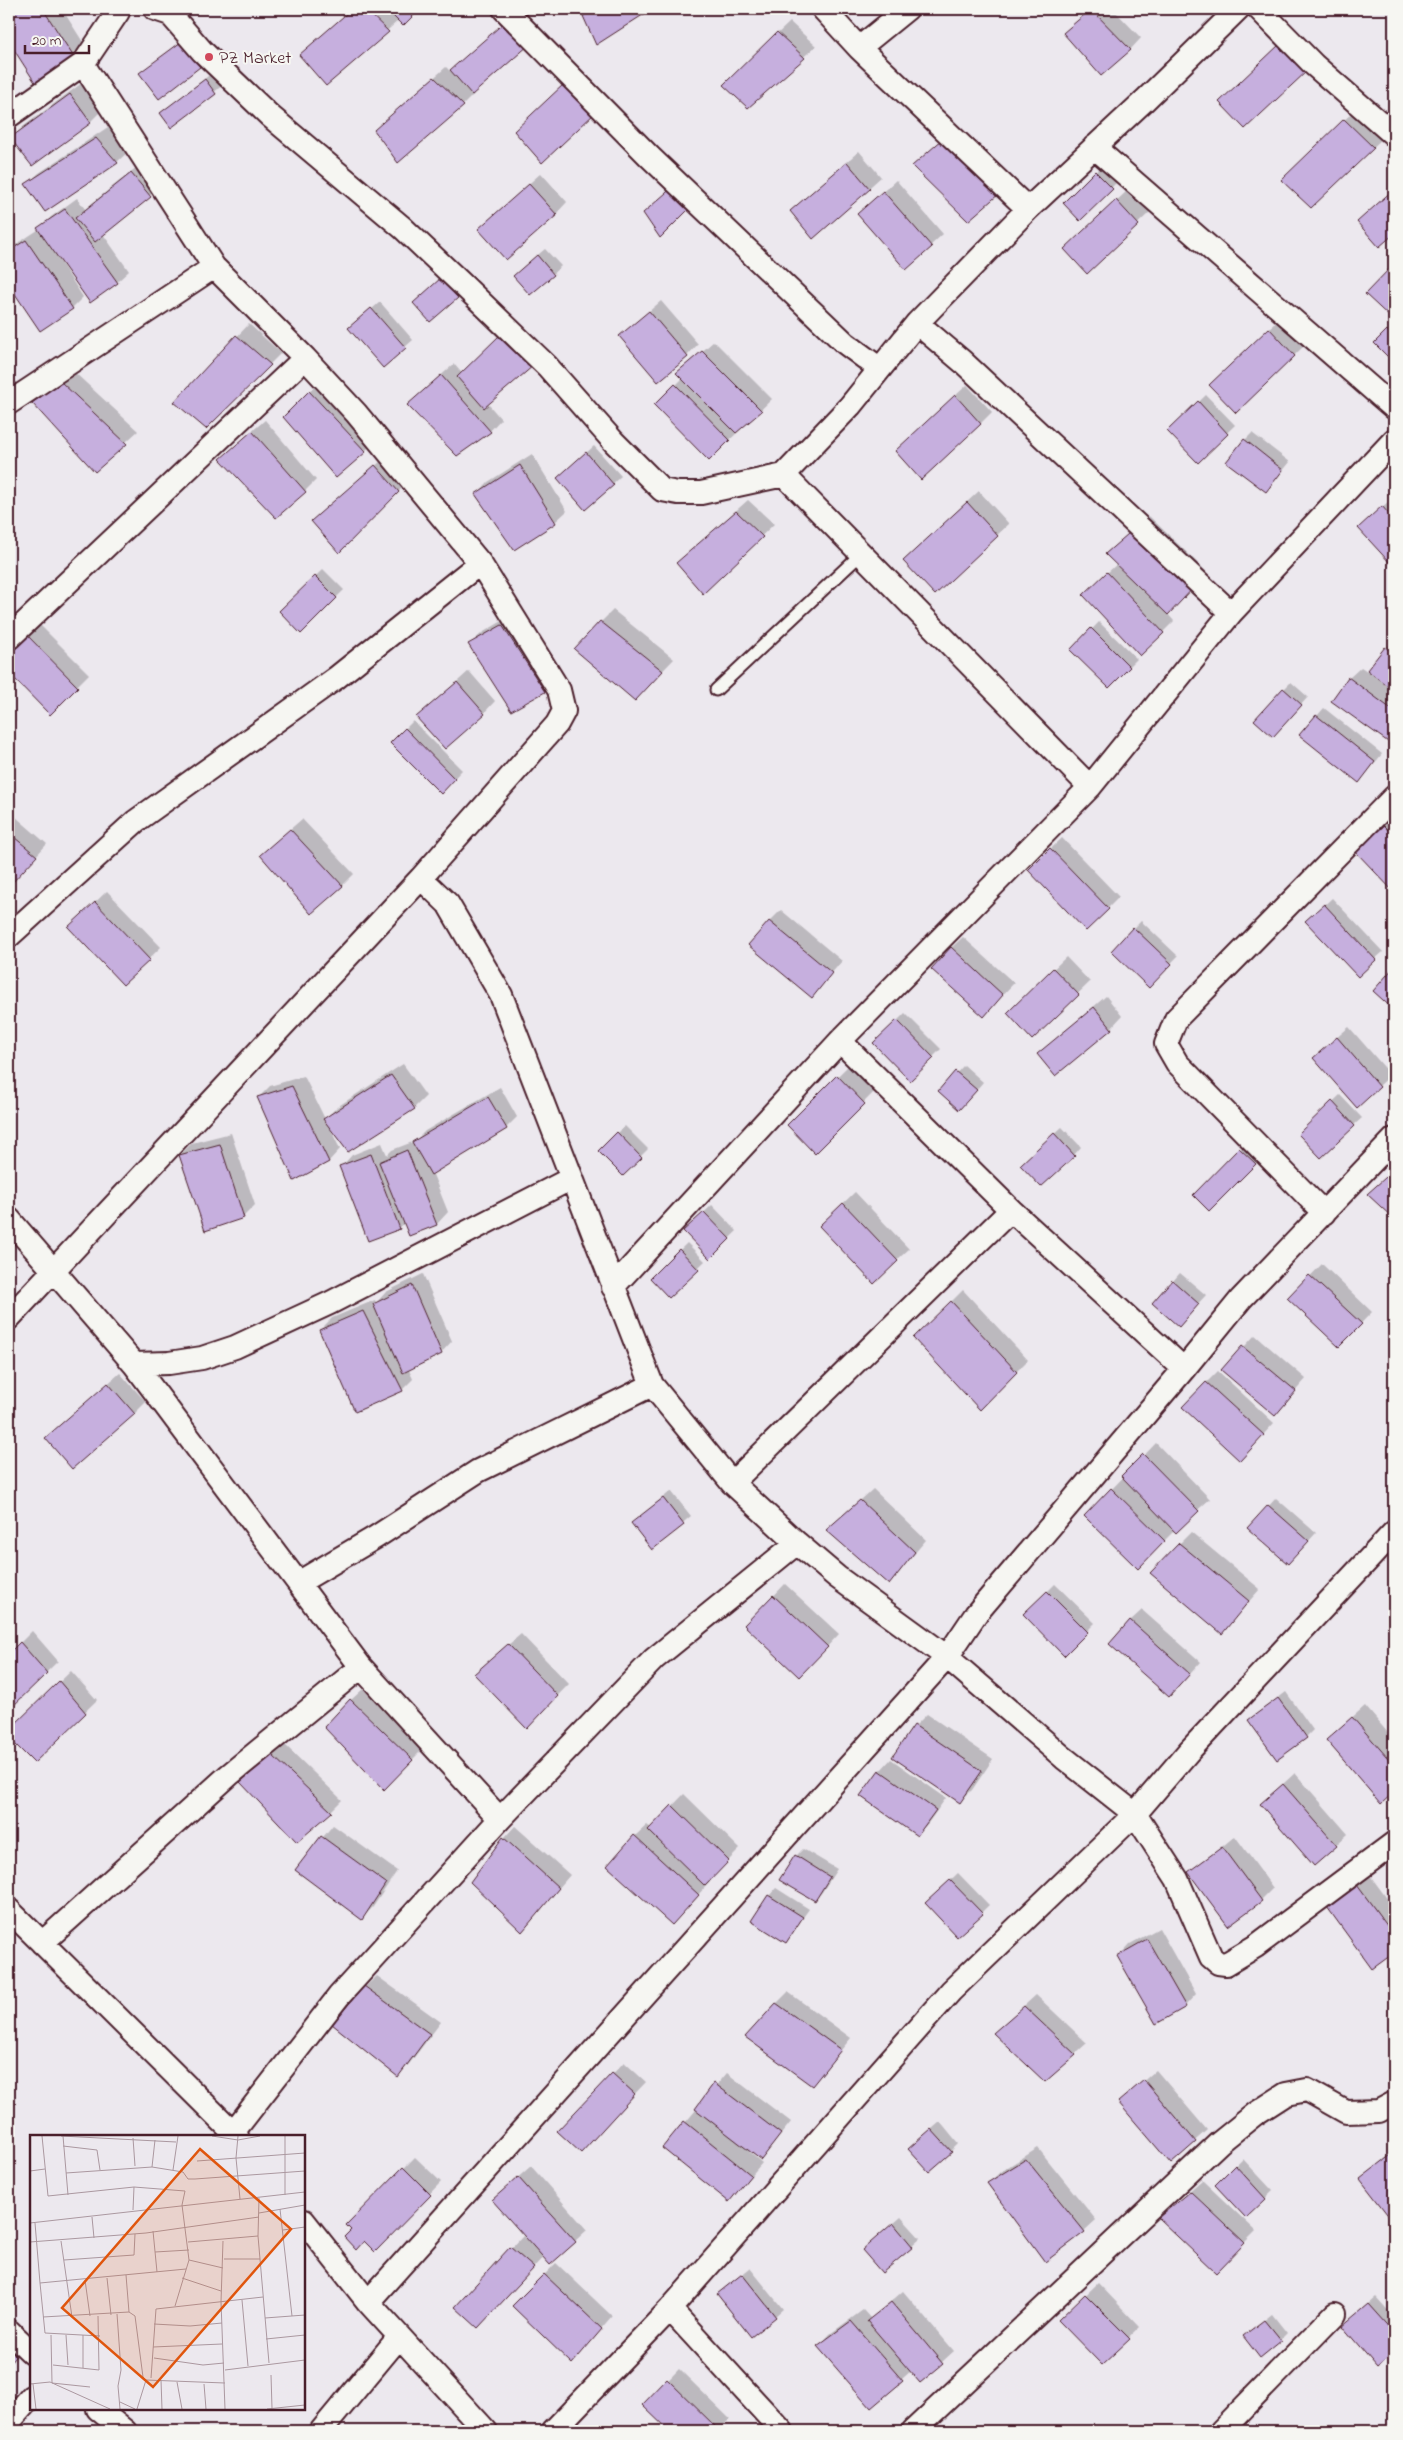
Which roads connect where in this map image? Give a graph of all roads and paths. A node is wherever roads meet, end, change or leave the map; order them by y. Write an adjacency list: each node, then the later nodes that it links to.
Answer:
1 (155, 9): 21 (street)
2 (504, 9): 17 (street)
3 (823, 9): 8 (street)
4 (907, 9): 8 (street)
5 (1238, 9): 12 (street)
6 (1259, 9): 11 (street)
7 (121, 10): 9 (street)
8 (859, 48): 13 (street)
9 (84, 64): 10 (street); 14 (street)
10 (9, 116)
11 (1394, 135)
12 (1094, 147): 13 (street); 19 (street)
13 (1028, 209): 15 (street)
14 (214, 267): 16 (street); 18 (street)
15 (917, 323): 17 (street); 24 (street)
16 (305, 358): 23 (street); 25 (street)
17 (880, 369): 21 (street)
18 (9, 403)
19 (1394, 408)
20 (1394, 440): 24 (street)
21 (784, 475): 22 (street)
22 (861, 554): 26 (lane); 27 (street)
23 (480, 563): 29 (street); 30 (street)
24 (1231, 613): 27 (street)
25 (9, 638)
26 (716, 690)
27 (1090, 787): 31 (street)
28 (1394, 797): 35 (street)
29 (421, 878): 33 (street); 37 (street)
30 (9, 936)
31 (840, 1041): 34 (street); 38 (street)
32 (1394, 1139): 35 (street)
33 (572, 1178): 38 (street); 40 (street)
34 (1011, 1210): 41 (street); 43 (street)
35 (1324, 1213): 41 (street)
36 (9, 1219): 37 (street)
37 (54, 1270): 39 (street); 40 (street)
38 (613, 1287): 42 (street)
39 (9, 1318)
40 (134, 1364): 46 (street)
41 (1184, 1369): 47 (street)
42 (652, 1385): 43 (street); 46 (street)
43 (732, 1483): 45 (street)
44 (1394, 1532): 49 (street)
45 (797, 1543): 47 (street); 50 (street)
46 (298, 1583): 48 (street)
47 (947, 1657): 49 (street); 57 (street)
48 (361, 1667): 50 (street); 53 (street)
49 (1135, 1814): 51 (street); 58 (street)
50 (500, 1819): 55 (street)
51 (1394, 1843)
52 (9, 1910): 53 (street)
53 (42, 1943): 55 (street)
54 (1394, 2103): 71 (street)
55 (236, 2134)
56 (305, 2222): 57 (street)
57 (368, 2302): 61 (street)
58 (670, 2309): 69 (street); 70 (street)
59 (1335, 2314): 72 (street)
60 (9, 2331): 62 (street)
61 (399, 2337): 67 (street); 68 (street)
62 (30, 2351)
63 (30, 2398): 65 (street)
64 (99, 2410): 66 (street)
65 (9, 2422)
66 (125, 2431)
67 (321, 2431)
68 (486, 2431)
69 (554, 2431)
70 (782, 2431)
71 (913, 2431)
72 (1221, 2431)

